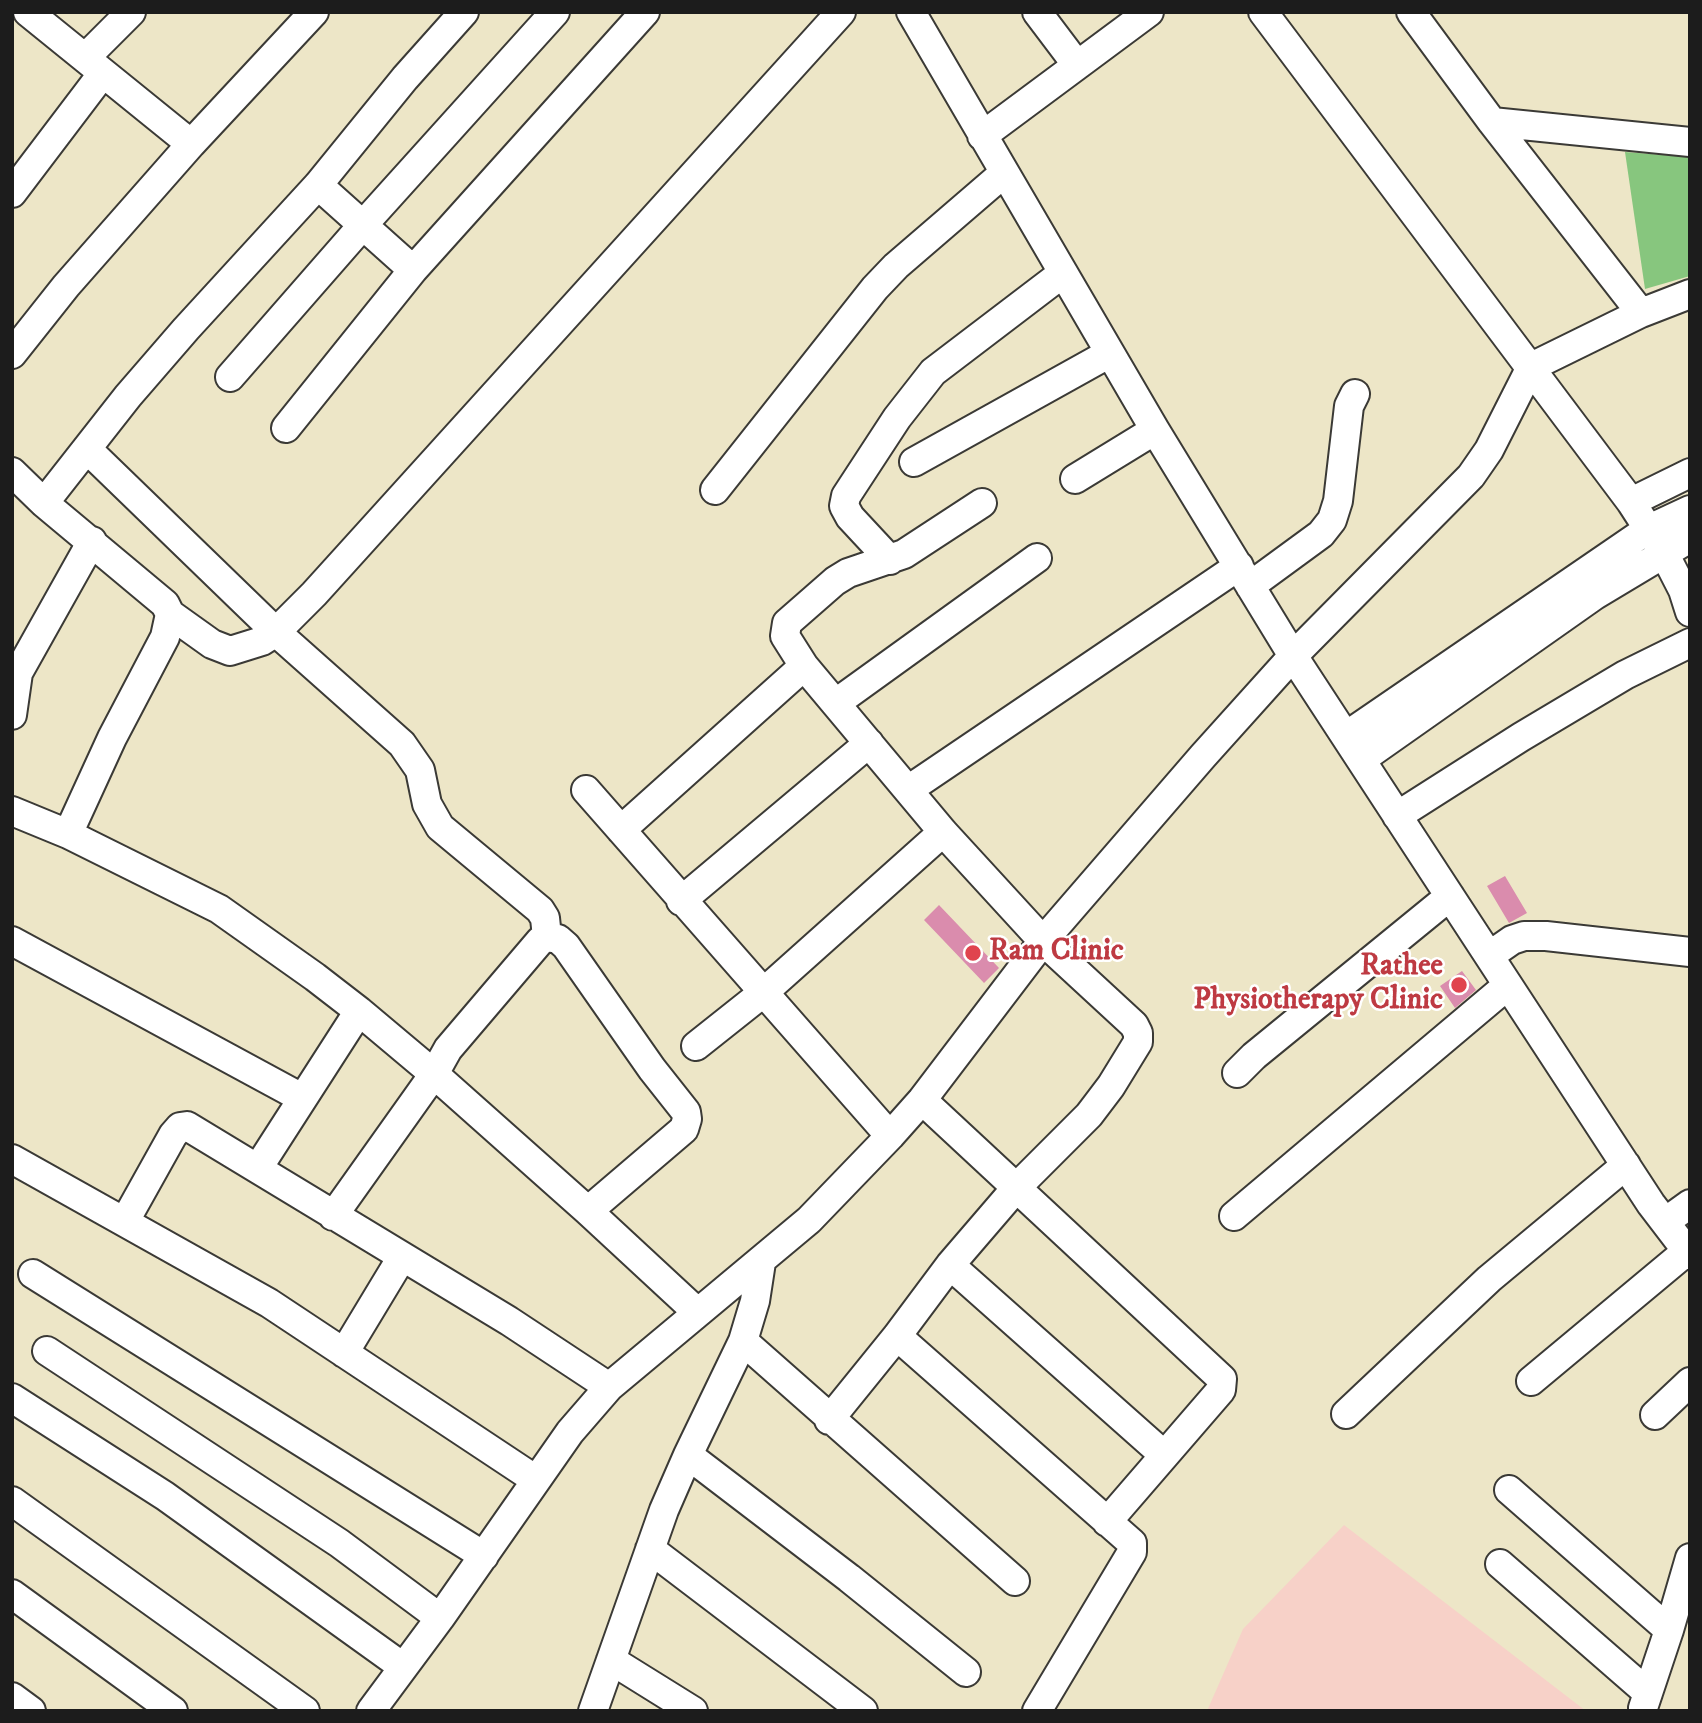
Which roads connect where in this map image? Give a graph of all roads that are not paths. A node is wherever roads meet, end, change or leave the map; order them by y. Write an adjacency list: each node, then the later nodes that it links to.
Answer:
1 (28, 12): 13 (street)
2 (131, 12): 13 (street)
3 (314, 12): 18 (street)
4 (464, 12): 20 (street)
5 (555, 12): 22 (street)
6 (645, 12): 23 (street)
7 (841, 12): 53 (street)
8 (911, 12): 16 (street)
9 (1037, 12): 14 (street)
10 (1149, 12): 14 (street)
11 (1263, 12): 29 (street)
12 (1410, 12): 15 (street)
13 (94, 65): 18 (street); 21 (street)
14 (1077, 65): 16 (street)
15 (1492, 122): 17 (street); 26 (street)
16 (982, 136): 19 (street)
17 (1690, 142)
18 (191, 144): 28 (street)
19 (1004, 173): 24 (street); 39 (street)
20 (318, 184): 22 (street); 34 (street)
21 (12, 192)
22 (362, 226): 23 (street); 30 (street)
23 (413, 271): 32 (street)
24 (1063, 273): 27 (street); 49 (street)
25 (1690, 294): 26 (street)
26 (1641, 313): 29 (street)
27 (1110, 353): 33 (street); 35 (street)
28 (12, 354)
29 (1531, 367): 40 (street); 55 (street)
30 (230, 377)
31 (1354, 394): 50 (street)
32 (286, 428)
33 (1155, 430): 37 (street); 50 (street)
34 (87, 449): 41 (street); 53 (street)
35 (914, 463)
36 (1690, 473): 40 (street)
37 (1074, 479)
38 (17, 486): 41 (street)
39 (715, 490)
40 (1631, 502): 44 (street)
41 (44, 503): 46 (street)
42 (982, 503): 49 (street)
43 (1690, 510): 44 (street)
44 (1647, 530): 47 (street); 59 (street)
45 (1690, 538): 47 (street)
46 (92, 541): 52 (street); 58 (street)
47 (1664, 553): 51 (street); 61 (street)
48 (1037, 558): 57 (street)
49 (890, 560): 56 (street)
50 (1245, 576): 55 (street); 63 (street)
51 (1688, 596)
52 (170, 614): 53 (street); 68 (street)
53 (276, 632): 71 (street)
54 (1690, 643): 65 (street)
55 (1293, 656): 59 (street); 73 (street)
56 (804, 666): 57 (street); 66 (street)
57 (836, 703): 60 (street)
58 (12, 715)
59 (1346, 736): 61 (street)
60 (869, 743): 63 (street); 70 (street)
61 (1362, 760): 65 (street)
62 (586, 790): 66 (street)
63 (908, 790): 67 (street)
64 (12, 811): 68 (street)
65 (1398, 816): 69 (street)
66 (621, 830): 70 (street)
67 (943, 832): 73 (street); 77 (street)
68 (68, 834): 78 (street)
69 (1450, 896): 75 (street); 80 (street)
70 (681, 901): 77 (street)
71 (547, 937): 81 (street); 90 (street)
72 (12, 941): 82 (street)
73 (1043, 941): 83 (street); 88 (street)
74 (1690, 952): 75 (street)
75 (1489, 956): 76 (street)
76 (1508, 985): 86 (street); 92 (street)
77 (764, 992): 79 (street); 84 (street)
78 (359, 1011): 81 (street); 82 (street)
79 (696, 1046)
80 (1237, 1073)
81 (433, 1074): 90 (street); 91 (street)
82 (302, 1098): 87 (street)
83 (922, 1100): 84 (street); 88 (street)
84 (890, 1136): 97 (street)
85 (12, 1159): 93 (street)
86 (1626, 1165): 94 (street); 109 (street)
87 (258, 1168): 91 (street); 93 (street)
88 (1017, 1187): 98 (street); 113 (street)
89 (1690, 1203): 94 (street)
90 (589, 1212): 100 (street)
91 (333, 1216): 96 (street)
92 (1234, 1216)
93 (125, 1221): 104 (street)
94 (1665, 1222): 95 (street)
95 (1688, 1253): 105 (street)
96 (402, 1257): 104 (street); 107 (street)
97 (761, 1262): 100 (street); 102 (street)
98 (950, 1265): 101 (street); 113 (street)
99 (33, 1273): 119 (street)
100 (697, 1312): 107 (street)
101 (897, 1336): 111 (street); 117 (street)
102 (743, 1341): 111 (street); 112 (street)
103 (47, 1350): 125 (street)
104 (344, 1353): 114 (street)
105 (1531, 1381)
106 (1690, 1382): 110 (street)
107 (609, 1387): 114 (street)
108 (12, 1398): 127 (street)
109 (1346, 1414)
110 (1655, 1415)
111 (829, 1419): 122 (street)
112 (688, 1455): 118 (street); 128 (street)
113 (1164, 1455): 117 (street)
114 (536, 1480): 119 (street)
115 (1509, 1490): 124 (street)
116 (12, 1500): 133 (street)
117 (1107, 1522): 138 (street)
118 (650, 1549): 126 (street); 137 (street)
119 (484, 1556): 125 (street)
120 (1690, 1558): 124 (street)
121 (1500, 1564): 130 (street)
122 (1015, 1581)
123 (12, 1594): 132 (street)
124 (1678, 1617): 130 (street)
125 (440, 1618): 127 (street)
126 (611, 1660): 135 (street); 136 (street)
127 (403, 1667): 134 (street)
128 (966, 1672)
129 (12, 1697): 131 (street)
130 (1645, 1702)
131 (31, 1711)
132 (173, 1711)
133 (305, 1711)
134 (371, 1711)
135 (593, 1711)
136 (693, 1711)
137 (863, 1711)
138 (1037, 1711)

